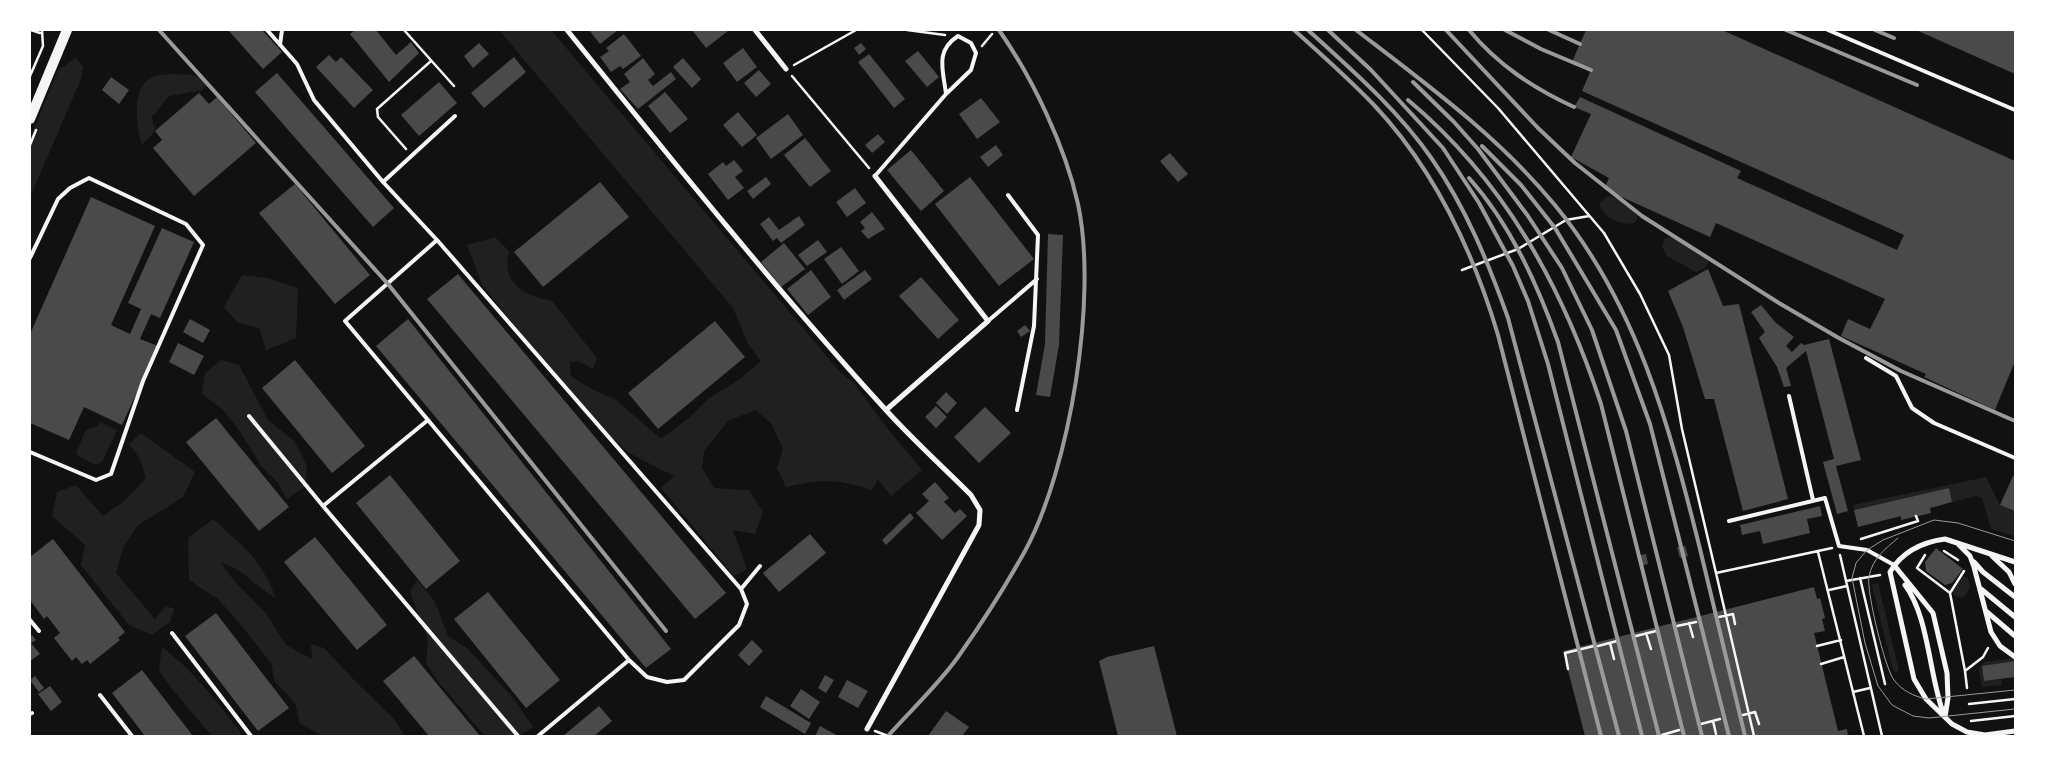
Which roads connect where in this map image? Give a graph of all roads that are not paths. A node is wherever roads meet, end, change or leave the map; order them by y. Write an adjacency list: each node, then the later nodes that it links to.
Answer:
1 (67, 30): 12 (main road)
2 (267, 30): 7 (lane)
3 (282, 30): 7 (lane)
4 (567, 30): 22 (street)
5 (755, 30): 8 (street)
6 (1828, 30): 10 (lane)
7 (280, 45): 14 (lane)
8 (786, 69)
9 (946, 94): 9 (lane); 13 (lane)
10 (2015, 110)
11 (455, 116): 14 (lane)
12 (30, 119)
13 (875, 176): 19 (street)
14 (383, 182): 16 (lane)
15 (1008, 195): 18 (lane)
16 (437, 240): 25 (lane); 39 (lane)
17 (30, 258): 26 (lane)
18 (1037, 279): 19 (lane); 23 (lane)
19 (988, 321): 22 (street)
20 (1866, 358): 27 (lane)
21 (1789, 396): 28 (lane)
22 (886, 410): 51 (street)
23 (1017, 410)
24 (249, 416): 29 (lane)
25 (428, 420): 29 (lane); 48 (lane)
26 (30, 452)
27 (2015, 458)
28 (1813, 500): 30 (lane); 35 (lane)
29 (324, 506): 55 (lane)
30 (1729, 521)
31 (1958, 545): 32 (street); 33 (street); 35 (street)
32 (1988, 553): 34 (street); 37 (street)
33 (1970, 556): 38 (street); 40 (street)
34 (2015, 562)
35 (1894, 565): 50 (street); 50 (street); 50 (street)
36 (760, 566): 39 (lane)
37 (2015, 584)
38 (1979, 587): 41 (street); 42 (street)
39 (741, 589): 48 (lane)
40 (2015, 597)
41 (1985, 609): 46 (street); 47 (street)
42 (2015, 617)
43 (30, 620): 44 (lane)
44 (38, 631)
45 (172, 633): 54 (lane)
46 (2015, 636)
47 (2015, 657)
48 (628, 660): 56 (lane)
49 (100, 694): 53 (lane)
50 (1945, 717): 52 (street)
51 (867, 729)
52 (2015, 732)
53 (132, 736)
54 (251, 736)
55 (518, 736)
56 (538, 736)

